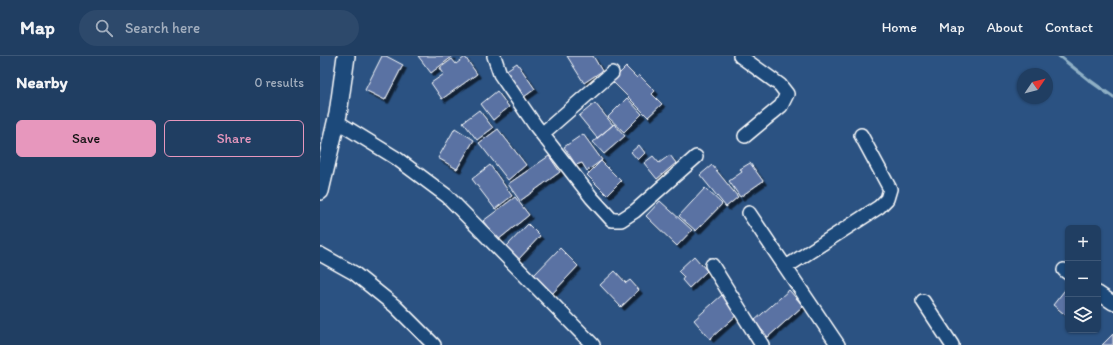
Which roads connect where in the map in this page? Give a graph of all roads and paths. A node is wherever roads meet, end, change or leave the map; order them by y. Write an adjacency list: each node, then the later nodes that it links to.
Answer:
1 (346, 56): 5 (street)
2 (494, 56): 6 (street)
3 (740, 56): 8 (street)
4 (612, 73): 6 (street)
5 (336, 121): 10 (street); 19 (street)
6 (542, 134): 9 (street)
7 (861, 135): 14 (street)
8 (745, 136)
9 (696, 157)
10 (320, 191)
11 (749, 213): 14 (street)
12 (320, 254): 18 (street)
13 (712, 265): 20 (street)
14 (786, 267): 21 (street)
15 (1101, 295): 17 (street)
16 (922, 301): 22 (street)
17 (1113, 303)
18 (434, 345)
19 (593, 345)
20 (762, 345)
21 (838, 345)
22 (952, 345)

